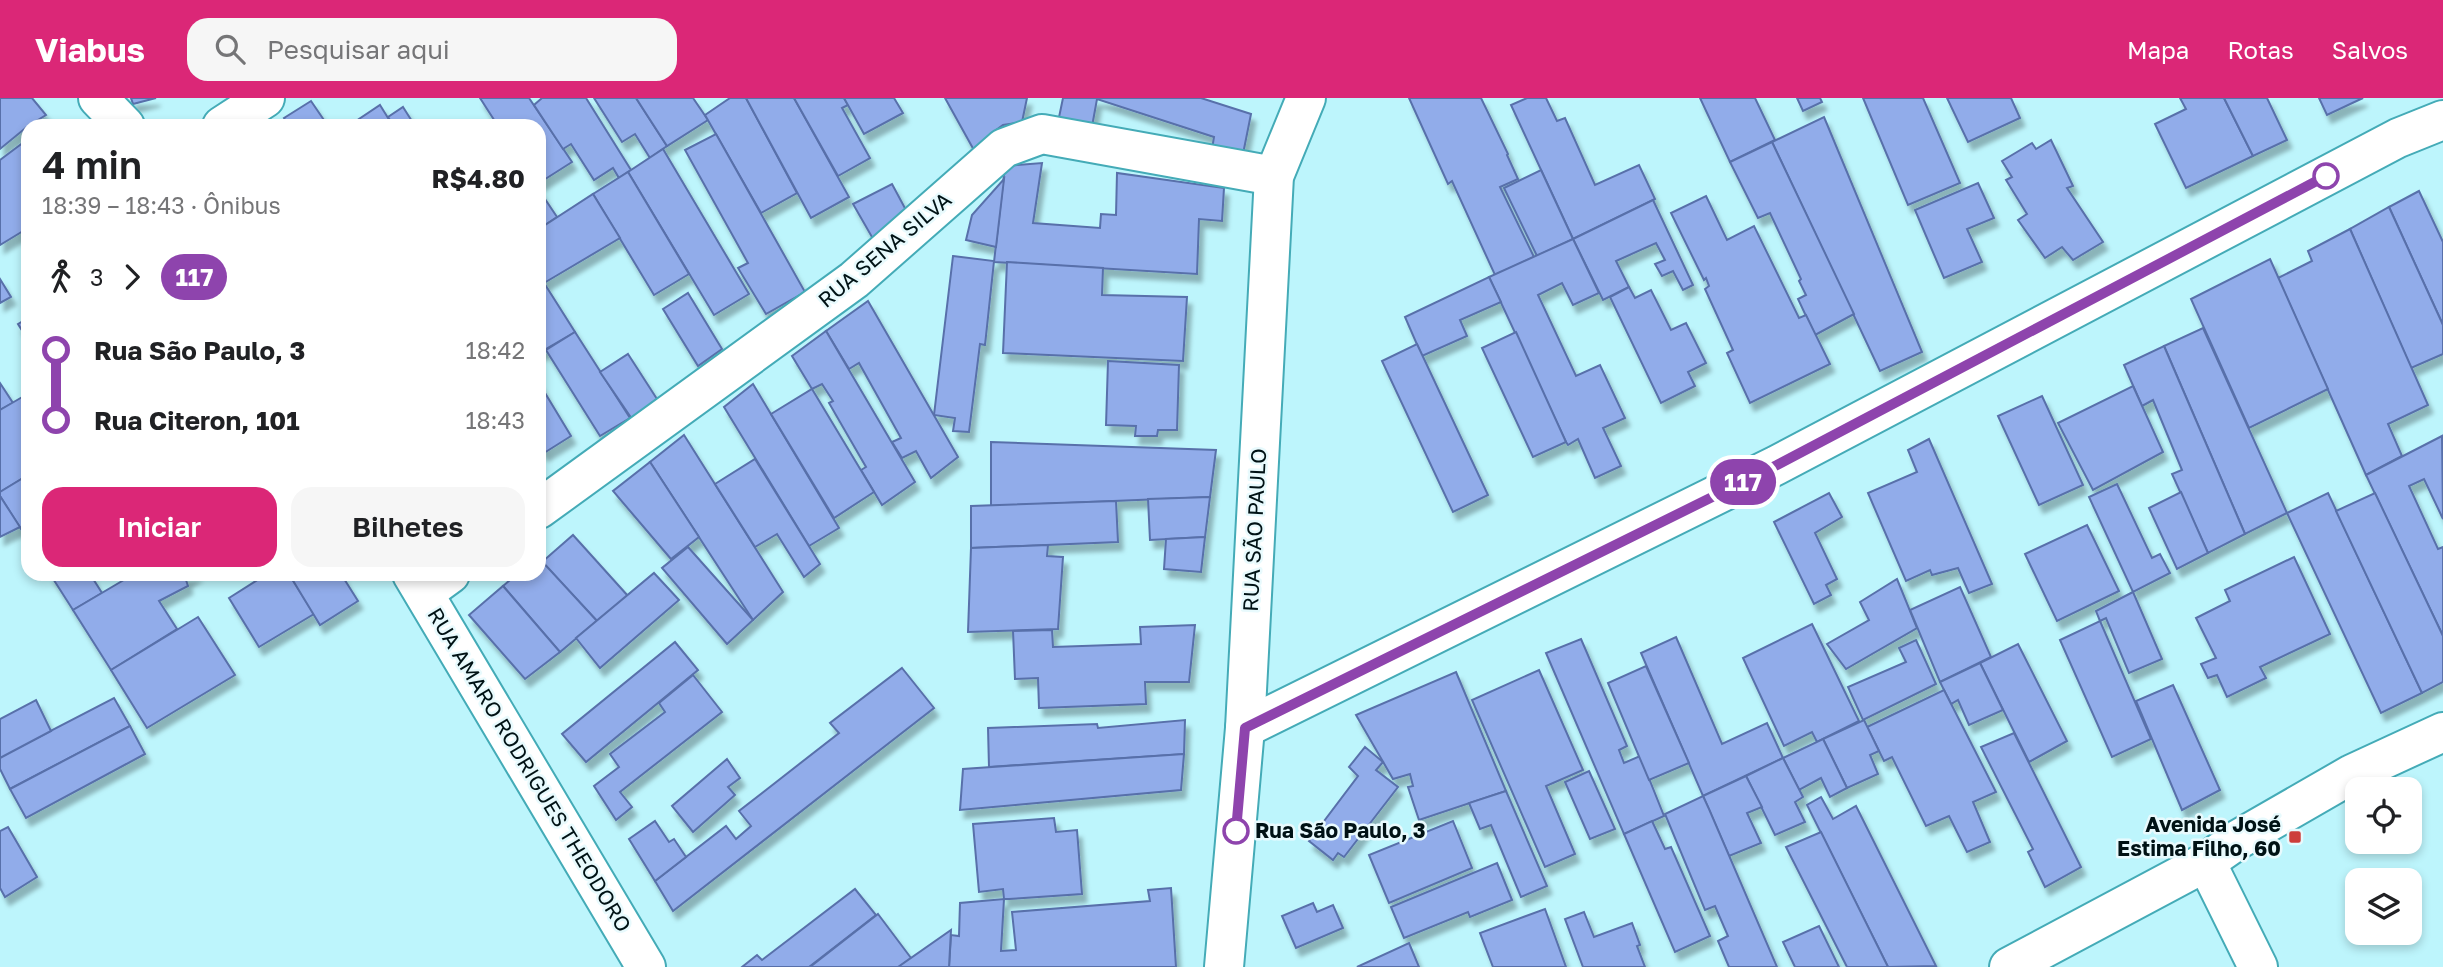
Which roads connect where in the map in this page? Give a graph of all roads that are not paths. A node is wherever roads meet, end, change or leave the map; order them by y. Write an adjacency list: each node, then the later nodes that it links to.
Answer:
1 (98, 98): 4 (street)
2 (265, 98): 5 (street)
3 (1306, 98): 7 (street, RUA SÃO PAULO)
4 (118, 119)
5 (233, 119)
6 (2443, 120): 10 (street)
7 (1274, 176): 8 (street, RUA SENA SILVA); 10 (street, RUA SÃO PAULO)
8 (546, 504)
9 (430, 581): 14 (street, RUA AMARO RODRIGUES THEODORO)
10 (1245, 728): 15 (street, RUA SÃO PAULO)
11 (2443, 732): 12 (street)
12 (2206, 862): 13 (street); 16 (street)
13 (2023, 963)
14 (646, 967)
15 (1224, 967)
16 (2258, 967)

